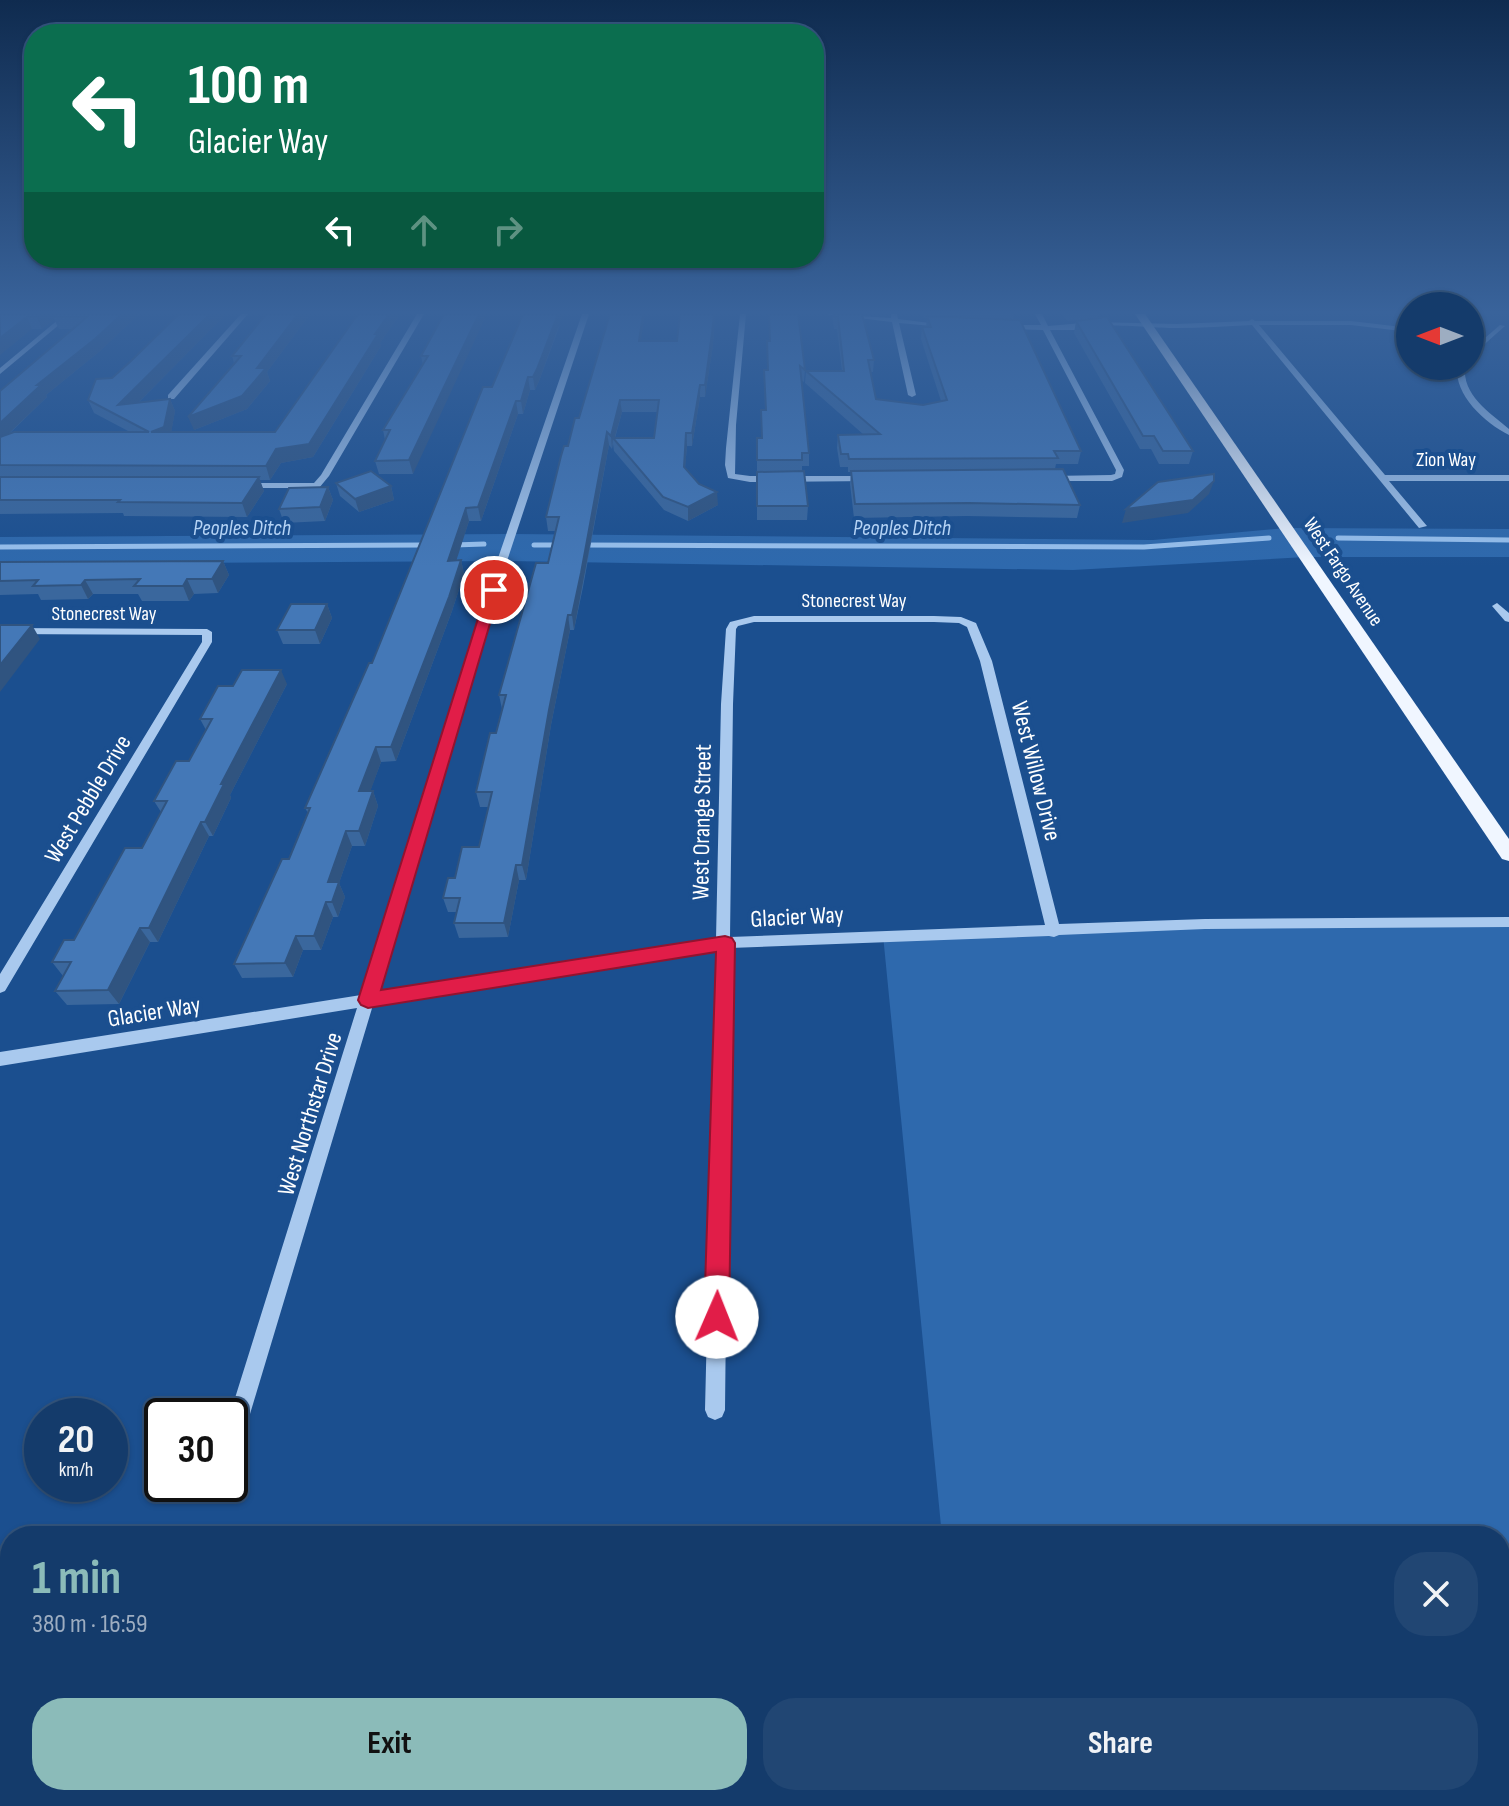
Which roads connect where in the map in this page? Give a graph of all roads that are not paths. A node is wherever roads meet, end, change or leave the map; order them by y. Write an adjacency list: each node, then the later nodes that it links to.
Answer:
1 (370, 398): 13 (street)
2 (557, 398): 26 (street, West Northstar Drive)
3 (736, 398): 11 (street)
4 (1083, 398): 12 (street)
5 (1197, 398): 21 (main road, West Fargo Avenue)
6 (1316, 398): 9 (street)
7 (1474, 398): 8 (street)
8 (1509, 433)
9 (1382, 478): 10 (street, Zion Way); 14 (street)
10 (1509, 478)
11 (875, 479)
12 (1033, 479)
13 (237, 486)
14 (1422, 526)
15 (1503, 606): 16 (street)
16 (1509, 619)
17 (738, 622): 18 (street, Stonecrest Way); 24 (street, West Orange Street)
18 (969, 622): 23 (street, West Willow Drive)
19 (0, 631): 20 (street, Stonecrest Way)
20 (207, 632): 25 (street, West Pebble Drive)
21 (1509, 854)
22 (1509, 922): 23 (street, Glacier Way)
23 (1054, 932): 24 (street, Glacier Way)
24 (725, 943): 26 (street, Glacier Way); 29 (street, West Orange Street)
25 (0, 987)
26 (368, 1000): 27 (street, Glacier Way); 28 (street, West Northstar Drive)
27 (0, 1059)
28 (245, 1398)
29 (715, 1410)

